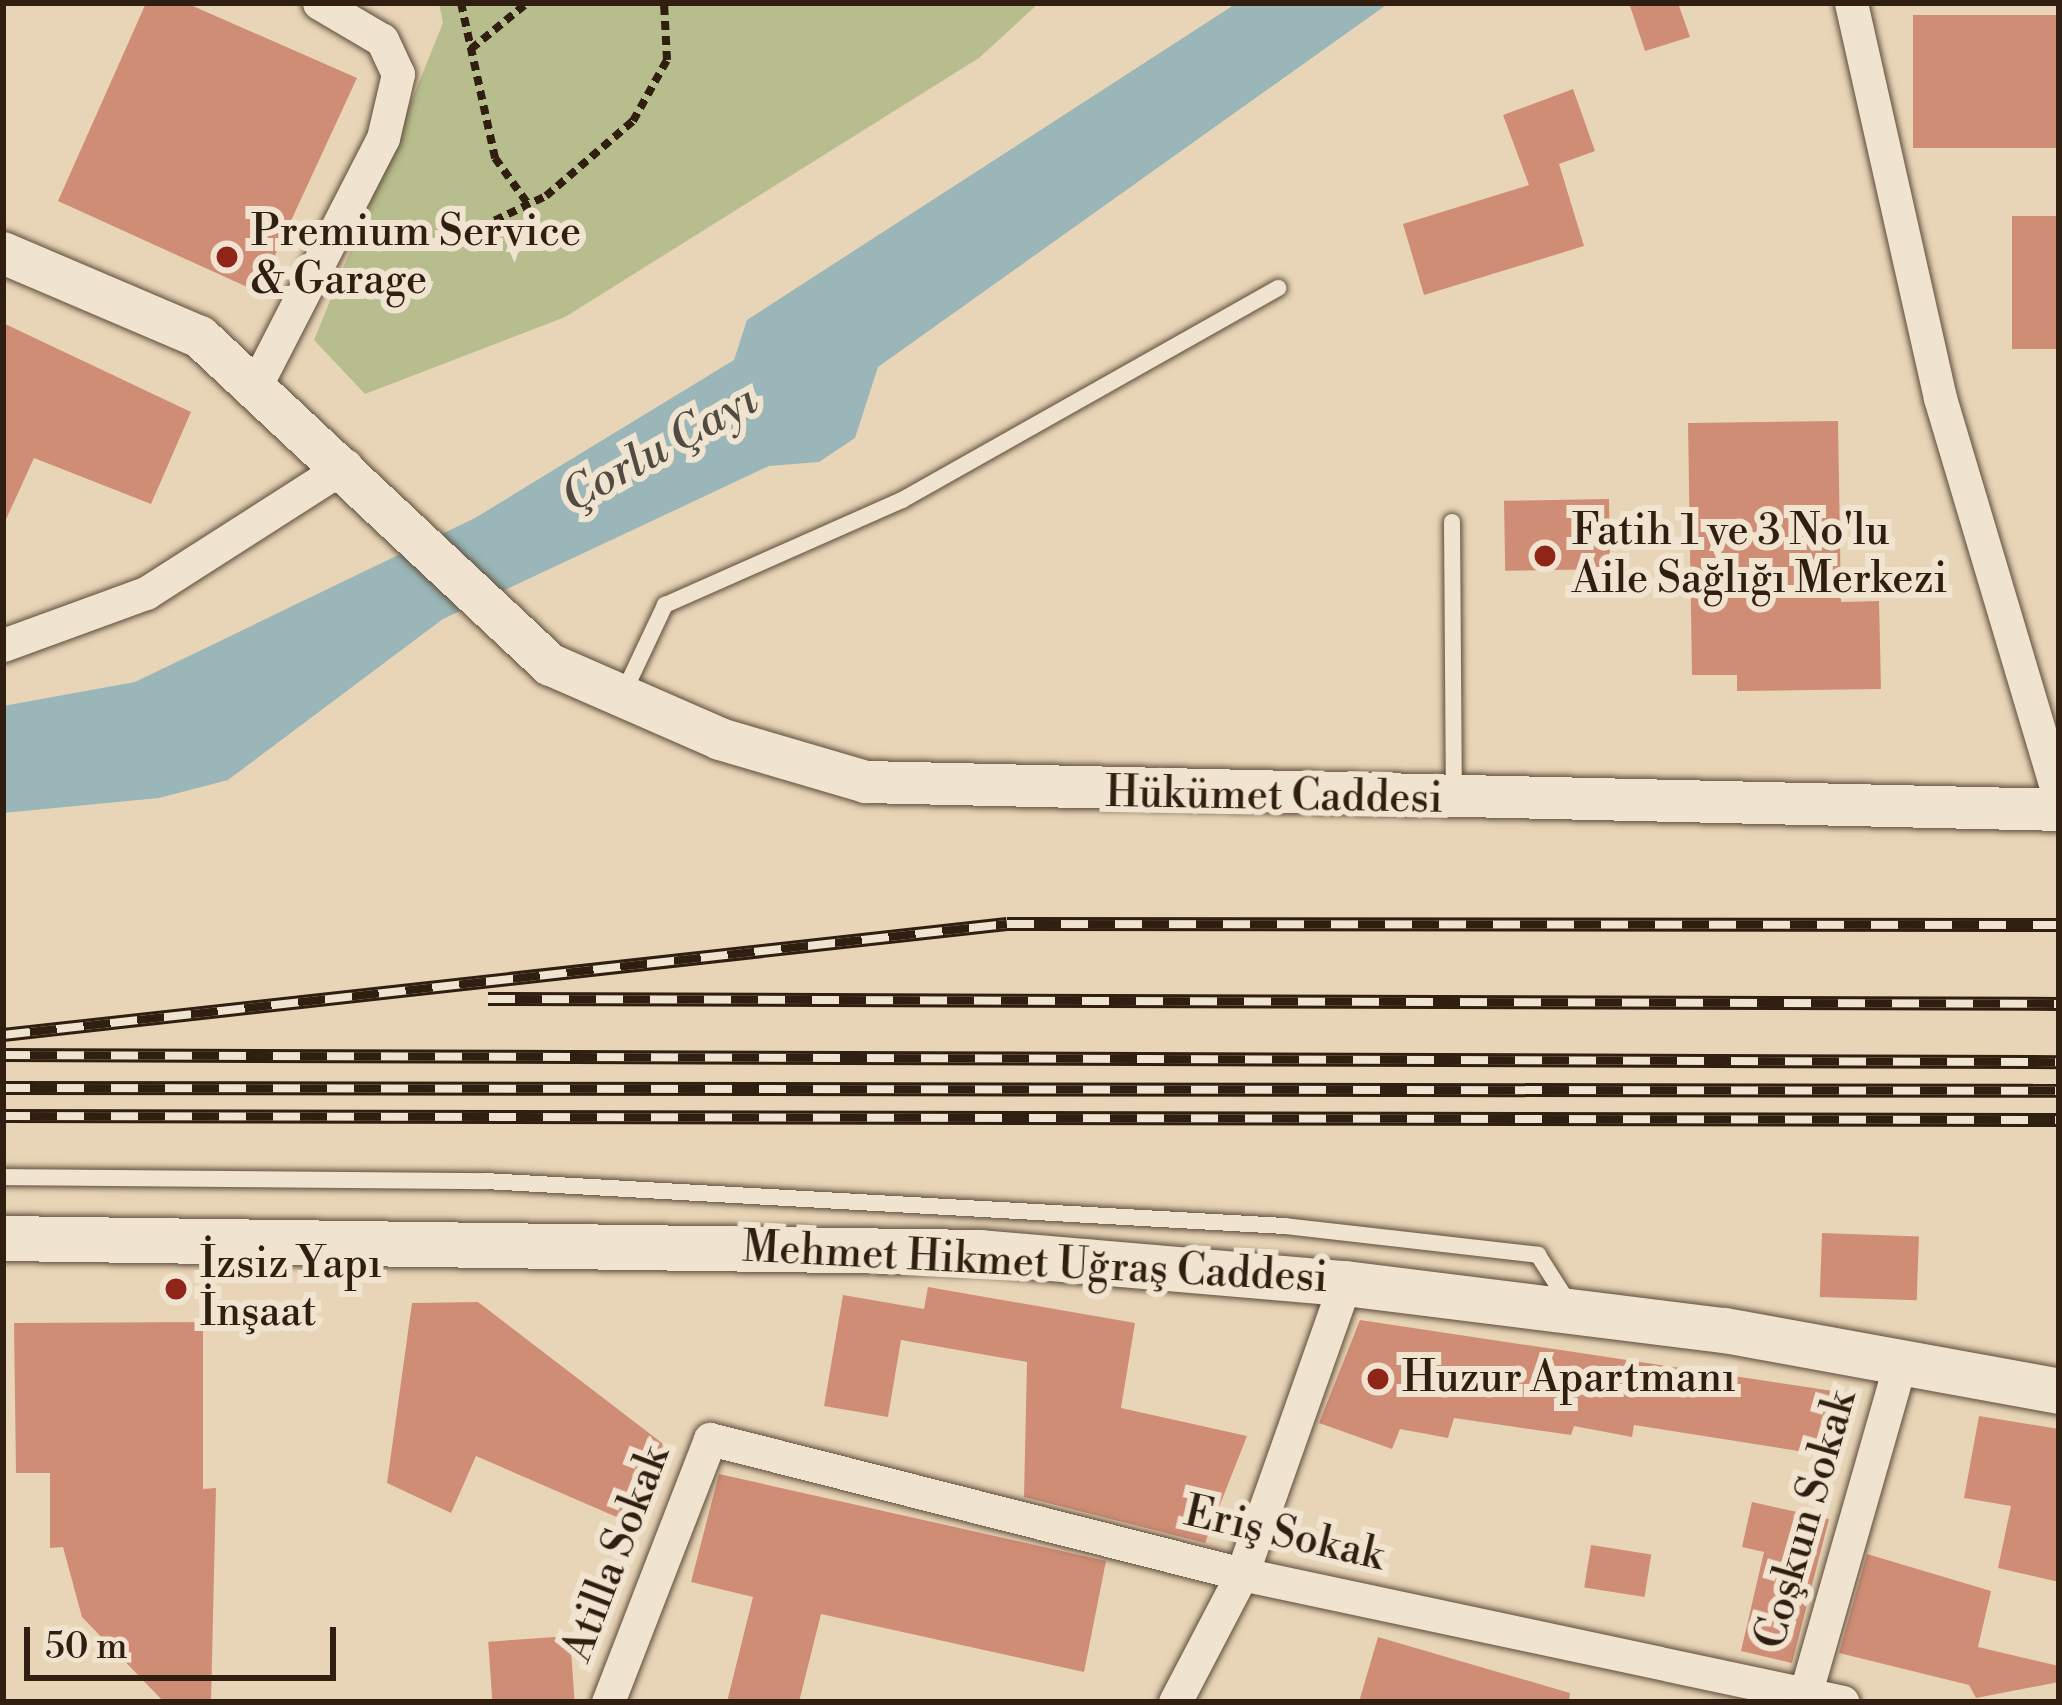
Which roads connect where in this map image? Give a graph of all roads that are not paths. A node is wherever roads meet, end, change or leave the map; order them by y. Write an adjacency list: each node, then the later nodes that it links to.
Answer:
1 (319, 3): 5 (street)
2 (1851, 3): 10 (street)
3 (3, 253): 5 (street)
4 (1278, 288): 9 (lane)
5 (256, 385): 6 (street)
6 (360, 478): 8 (street); 9 (street, Hükümet Caddesi)
7 (1452, 522): 11 (lane)
8 (3, 645)
9 (621, 696): 11 (street, Hükümet Caddesi)
10 (2059, 799)
11 (1454, 801): 12 (street, Hükümet Caddesi)
12 (2059, 810)
13 (3, 1177): 16 (lane)
14 (3, 1238): 15 (main road, Mehmet Hikmet Uğraş Caddesi)
15 (1345, 1282): 16 (main road, Mehmet Hikmet Uğraş Caddesi); 20 (street)
16 (1574, 1311): 17 (main road, Mehmet Hikmet Uğraş Caddesi)
17 (1900, 1363): 18 (main road, Mehmet Hikmet Uğraş Caddesi); 21 (street, Coşkun Sokak)
18 (2049, 1387)
19 (710, 1439): 20 (street, Eriş Sokak); 22 (street, Atilla Sokak)
20 (1243, 1574): 21 (street, Eriş Sokak); 23 (street)
21 (1803, 1697): 24 (street, Eriş Sokak)
22 (608, 1702)
23 (1174, 1702)
24 (1843, 1702)

